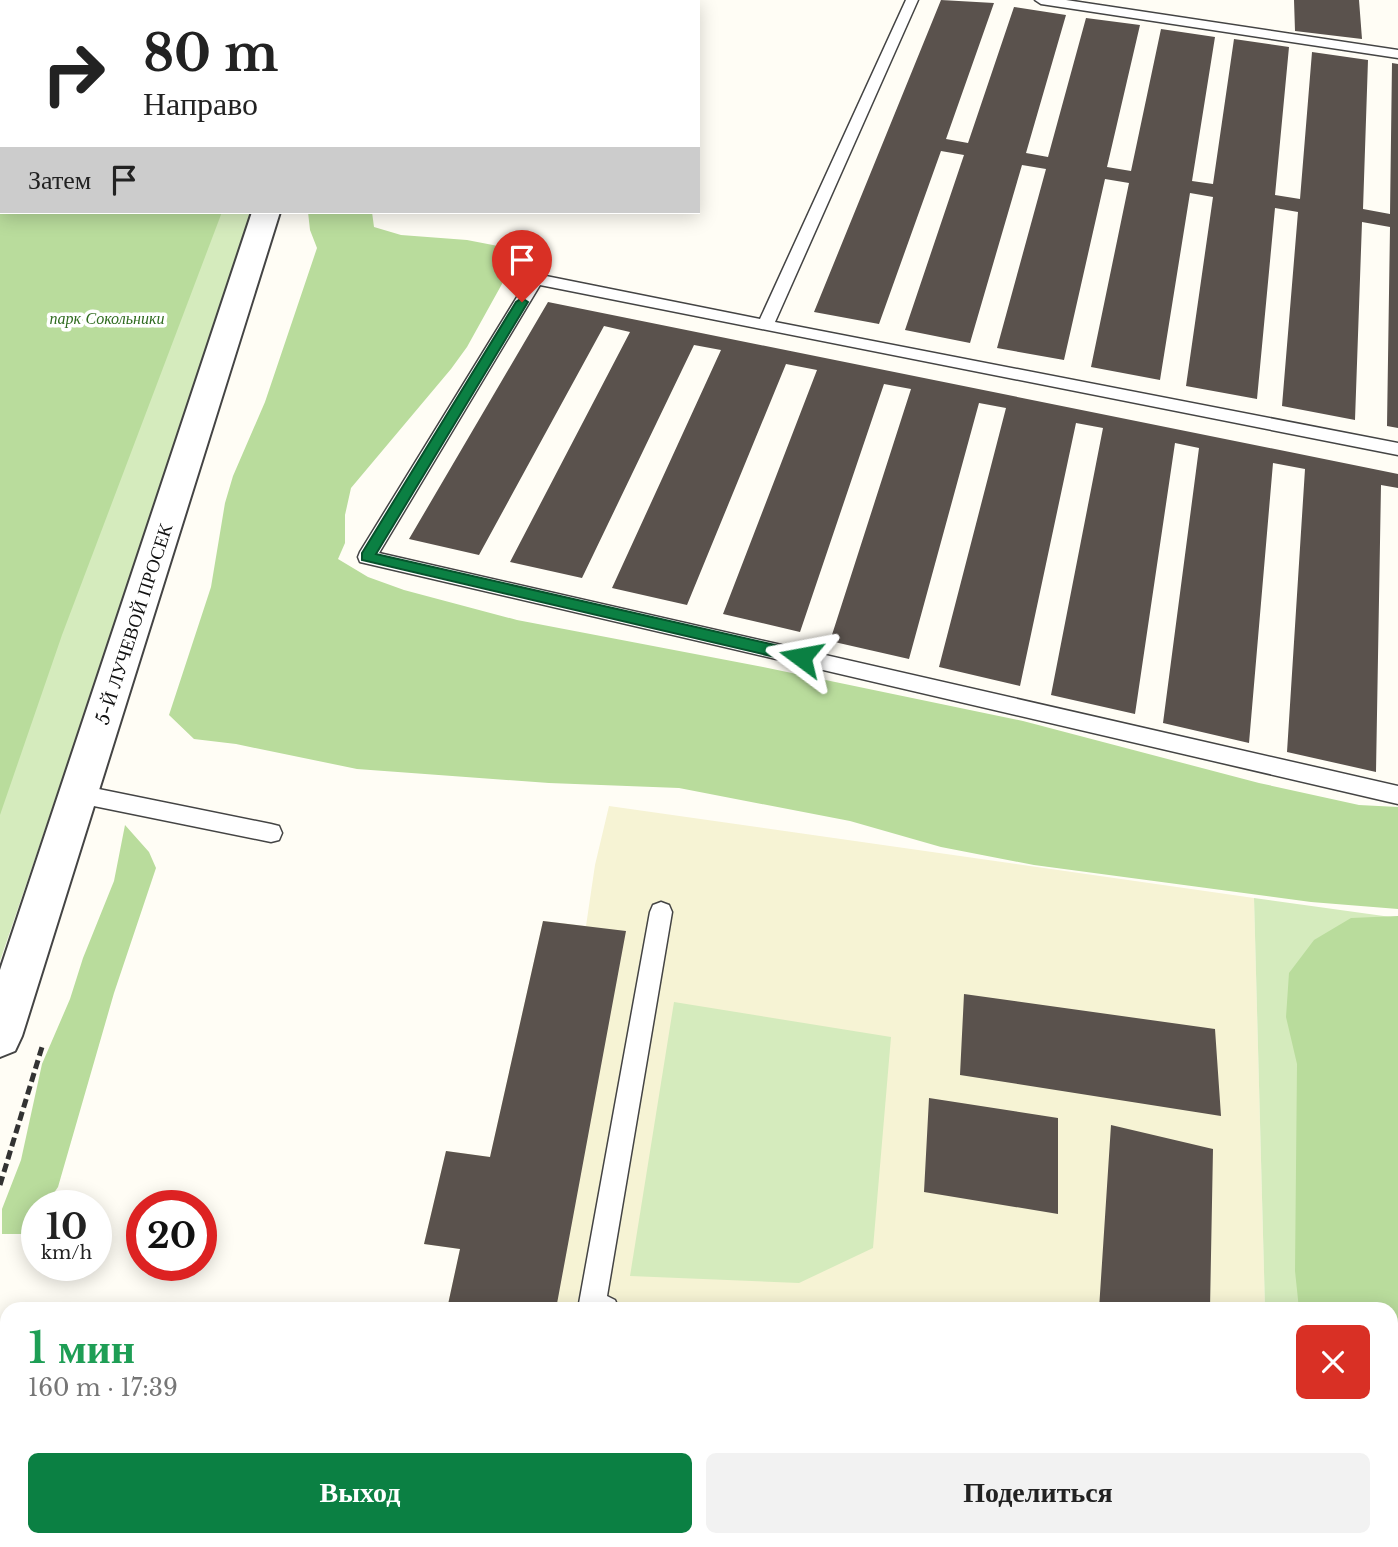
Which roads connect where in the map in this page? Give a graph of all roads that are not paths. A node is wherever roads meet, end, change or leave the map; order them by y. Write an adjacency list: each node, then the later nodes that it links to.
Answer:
1 (912, 0): 5 (lane)
2 (1041, 0): 3 (lane)
3 (1398, 54)
4 (265, 214): 7 (street, 5-Й ЛУЧЕВОЙ ПРОСЕК)
5 (765, 325): 6 (lane); 8 (lane)
6 (1398, 449)
7 (79, 794): 9 (lane); 11 (street, 5-Й ЛУЧЕВОЙ ПРОСЕК)
8 (1398, 795)
9 (271, 833)
10 (661, 912): 12 (lane)
11 (0, 1036)
12 (592, 1302)

